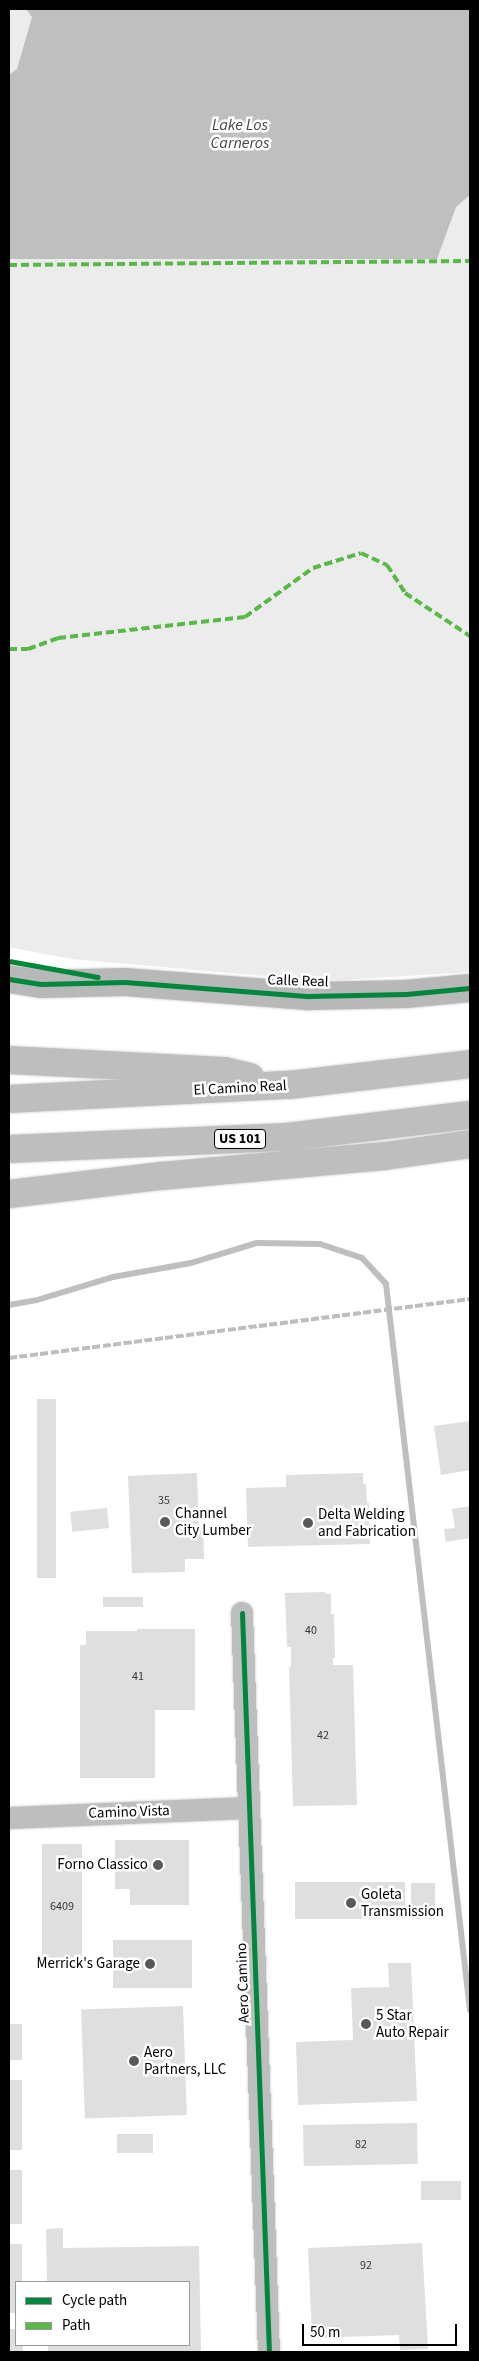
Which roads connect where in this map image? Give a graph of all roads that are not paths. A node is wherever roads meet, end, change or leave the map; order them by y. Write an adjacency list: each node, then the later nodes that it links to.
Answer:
1 (9, 961): 3 (main road, Calle Real)
2 (9, 979): 3 (main road, Calle Real)
3 (125, 982): 4 (main road, Calle Real)
4 (470, 988)
5 (9, 1060): 7 (highway)
6 (470, 1064): 7 (highway, El Camino Real)
7 (288, 1085): 8 (highway, El Camino Real)
8 (9, 1099)
9 (470, 1115): 11 (highway, US 101)
10 (470, 1144): 12 (highway)
11 (9, 1149)
12 (9, 1194)
13 (242, 1613): 14 (street, Aero Camino)
14 (249, 1808): 15 (street, Camino Vista); 16 (street, Aero Camino)
15 (9, 1818)
16 (269, 2352)

